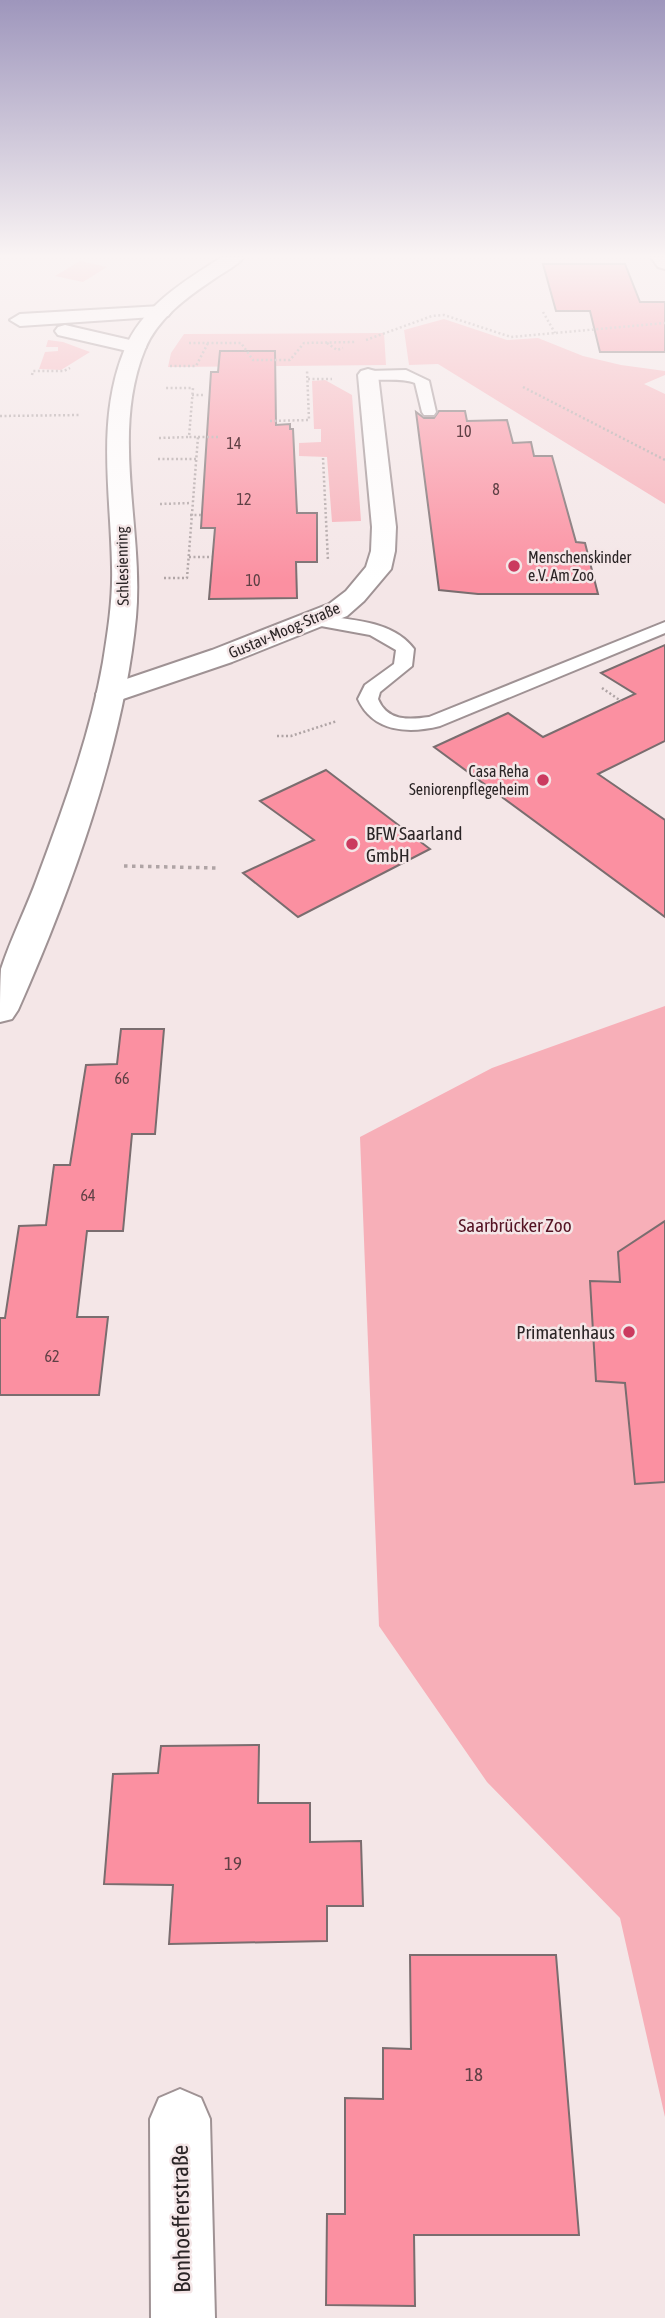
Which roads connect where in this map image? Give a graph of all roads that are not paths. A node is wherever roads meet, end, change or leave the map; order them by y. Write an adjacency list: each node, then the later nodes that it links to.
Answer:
1 (131, 365): 6 (street, Schlesienring)
2 (368, 375): 3 (lane); 4 (street, Gustav-Moog-Straße)
3 (429, 411)
4 (316, 620): 5 (lane); 6 (street, Gustav-Moog-Straße)
5 (665, 627)
6 (110, 694): 7 (street, Schlesienring)
7 (0, 1010)
8 (180, 2119): 9 (street, Bonhoefferstraße)
9 (183, 2318)

